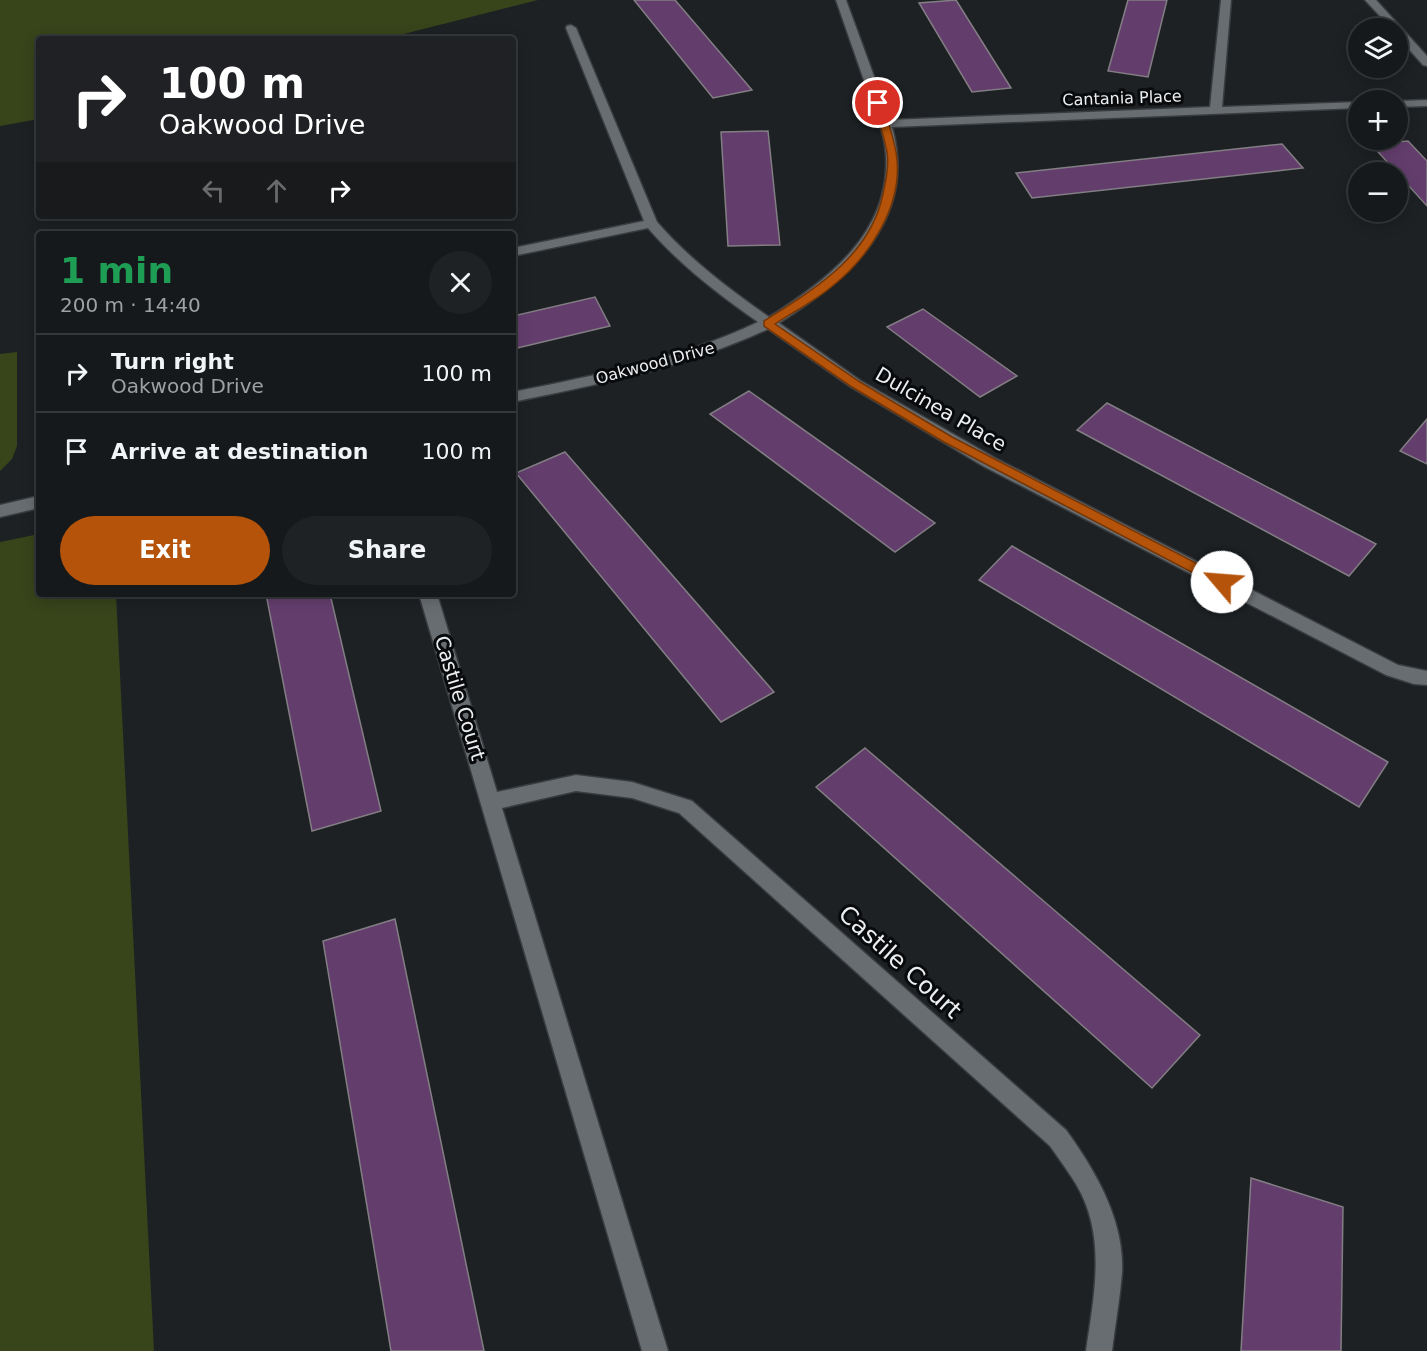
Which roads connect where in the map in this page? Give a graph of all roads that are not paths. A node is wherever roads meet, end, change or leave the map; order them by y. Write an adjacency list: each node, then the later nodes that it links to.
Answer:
1 (842, 0): 12 (street, Oakwood Drive)
2 (1226, 0): 11 (street)
3 (1370, 0): 4 (street)
4 (1387, 18)
5 (571, 28): 13 (street, Dulcinea Place)
6 (1408, 41): 7 (street)
7 (1427, 63)
8 (1427, 102): 9 (street)
9 (1408, 103)
10 (1348, 105): 11 (street, Cantania Place)
11 (1216, 110): 12 (street, Cantania Place)
12 (885, 124): 15 (street, Oakwood Drive)
13 (651, 223): 14 (street); 15 (street, Dulcinea Place)
14 (516, 251)
15 (768, 324): 16 (street, Oakwood Drive); 20 (street, Dulcinea Place)
16 (516, 396)
17 (36, 503): 18 (street)
18 (0, 511)
19 (429, 597): 21 (street, Castile Court)
20 (1427, 678)
21 (492, 802): 22 (street, Castile Court); 23 (street, Castile Court)
22 (655, 1351)
23 (1099, 1351)

